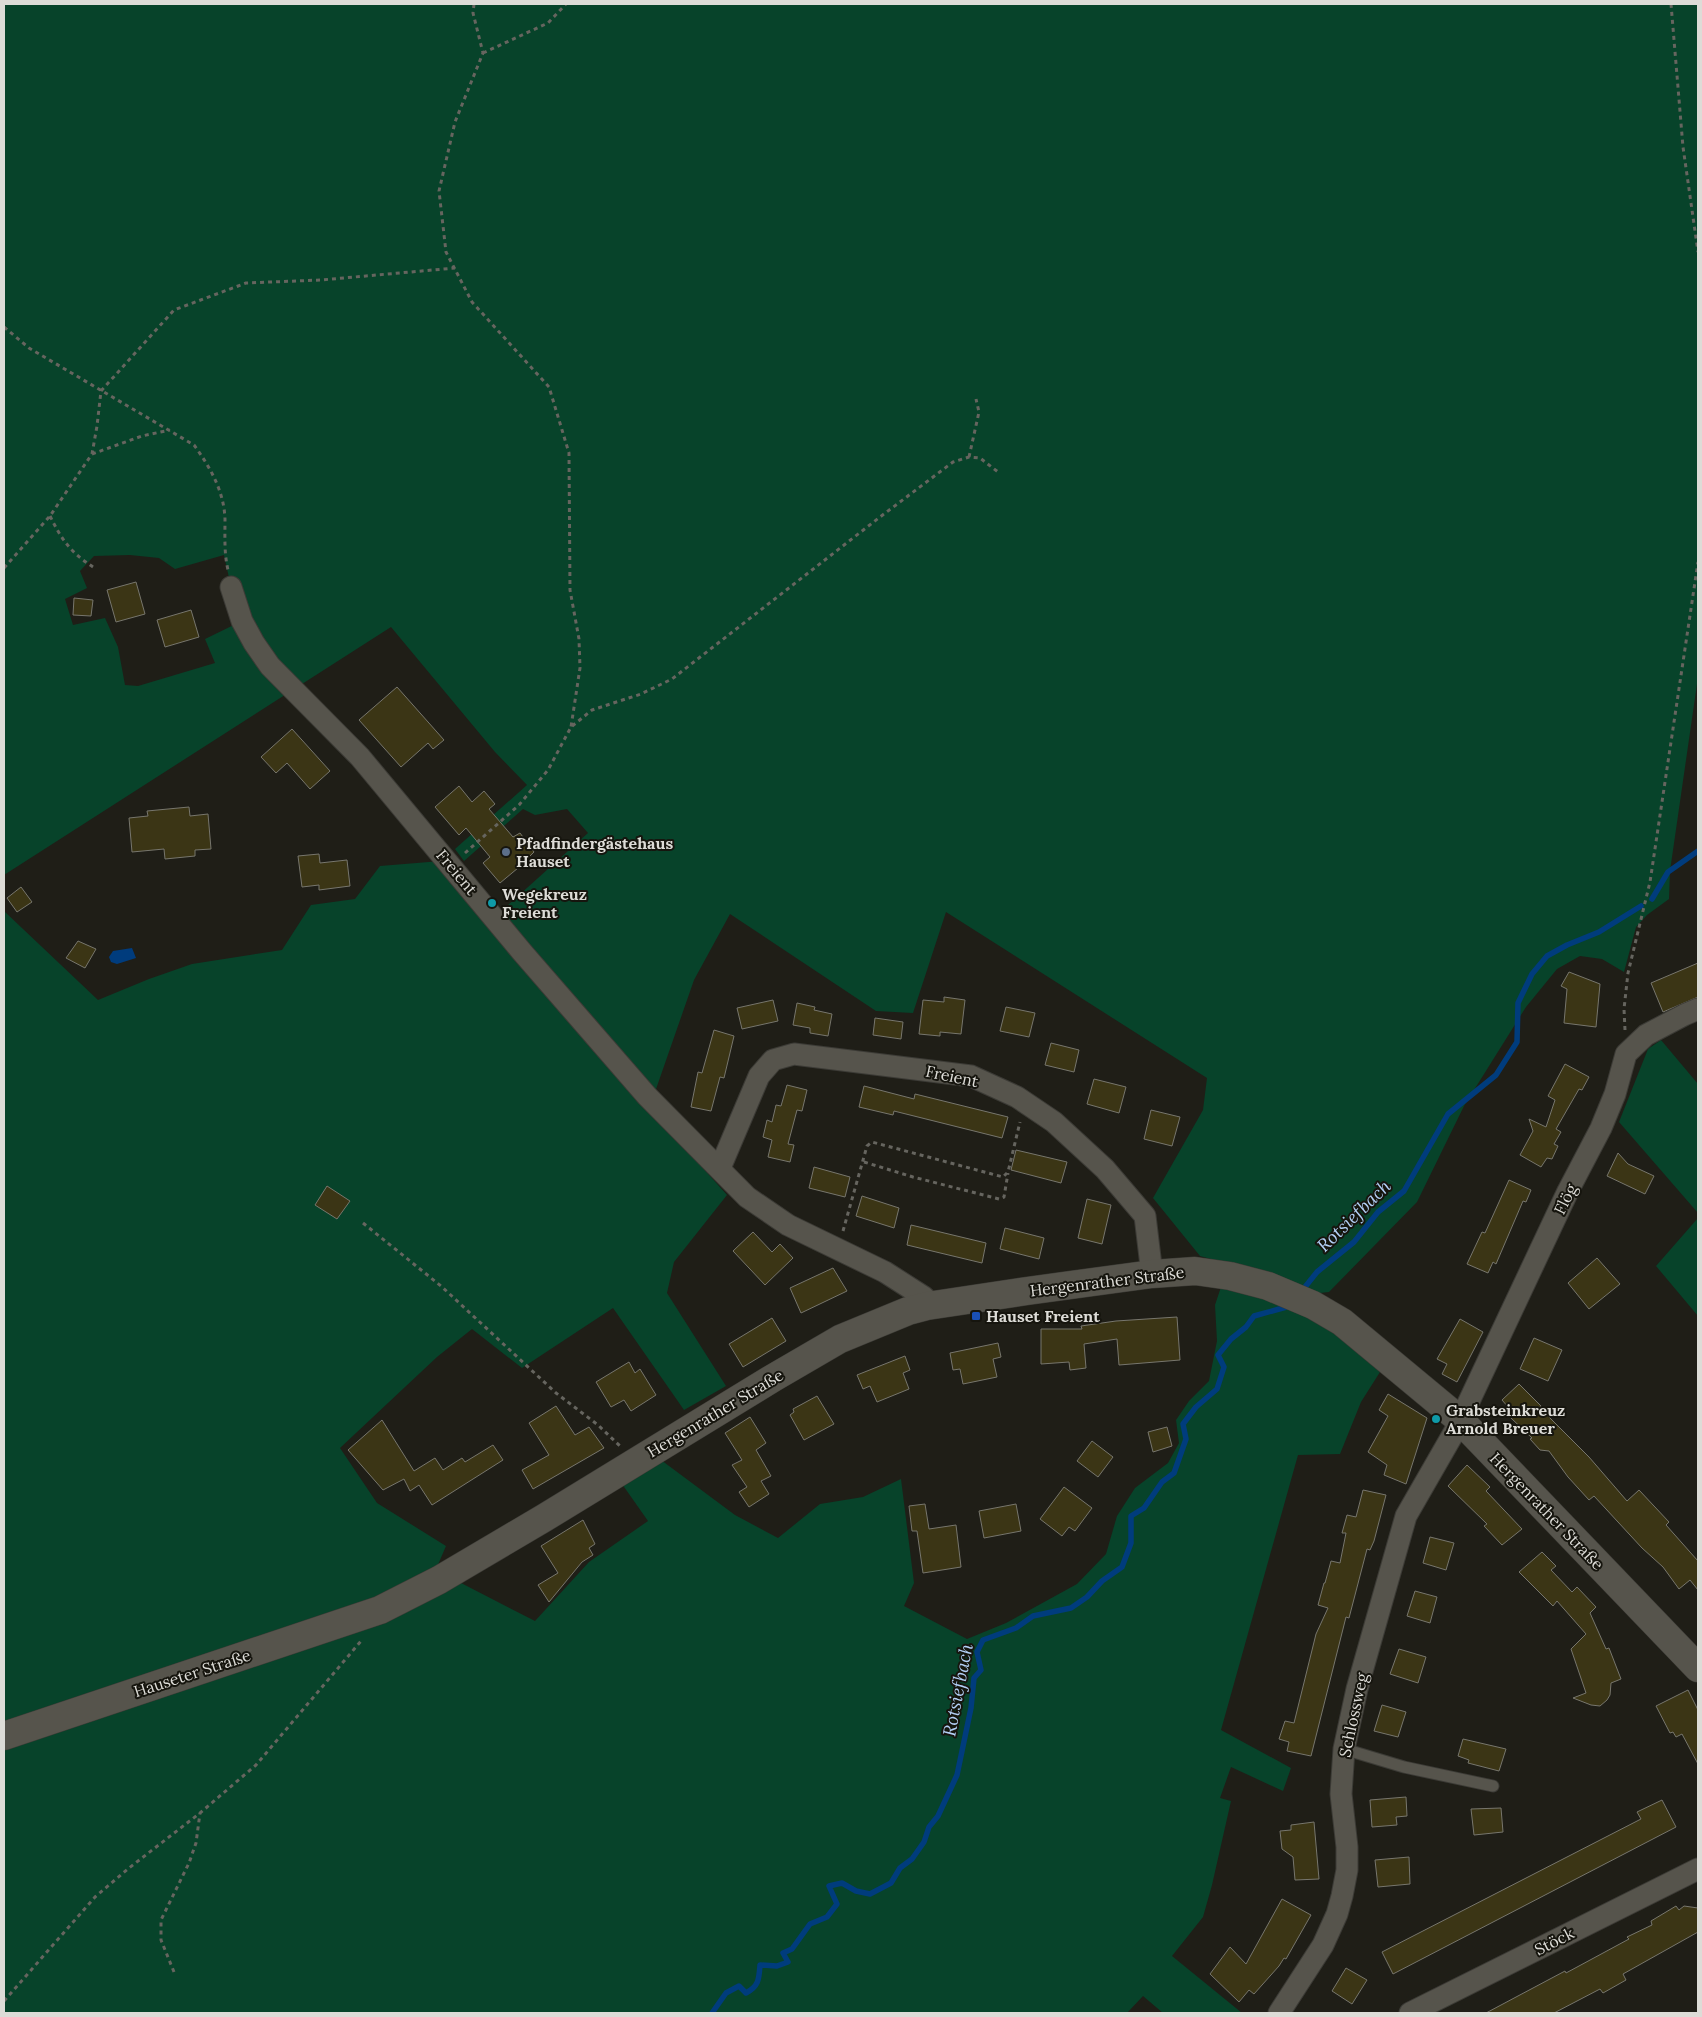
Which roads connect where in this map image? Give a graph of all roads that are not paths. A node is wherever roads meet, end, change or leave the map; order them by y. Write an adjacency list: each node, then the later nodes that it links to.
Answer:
1 (231, 586): 3 (street, Freient)
2 (1698, 1010): 6 (street, Flög)
3 (720, 1168): 4 (street, Freient); 5 (street, Freient)
4 (1152, 1274): 5 (street, Hergenrather Straße); 6 (street, Hergenrather Straße)
5 (927, 1306): 7 (street, Hergenrather Straße)
6 (1460, 1420): 8 (street, Hergenrather Straße); 10 (street, Schlossweg)
7 (380, 1610): 9 (street, Hauseter Straße)
8 (1698, 1668)
9 (4, 1736)
10 (1344, 1749): 11 (lane); 13 (street, Schlossweg)
11 (1493, 1786)
12 (1698, 1869): 14 (street, Stöck)
13 (1279, 2013)
14 (1410, 2013)

